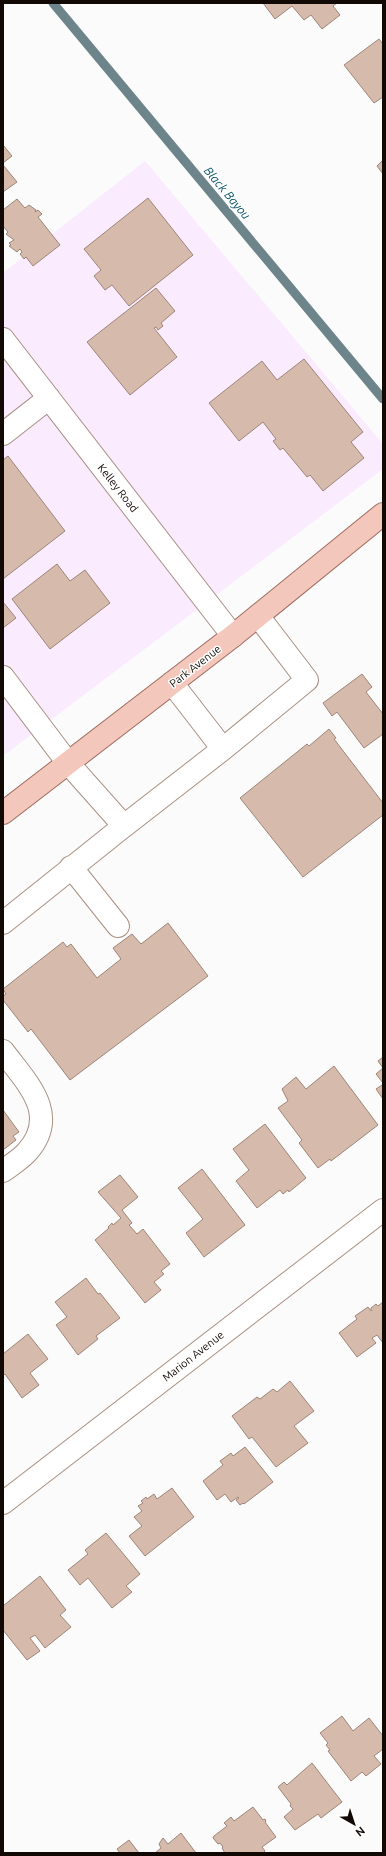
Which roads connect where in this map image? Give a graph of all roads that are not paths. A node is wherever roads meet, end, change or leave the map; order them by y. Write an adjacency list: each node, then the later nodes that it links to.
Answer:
1 (3, 339): 2 (street, Kelley Road)
2 (49, 398): 3 (street); 6 (street, Kelley Road)
3 (3, 434)
4 (383, 514): 5 (main road, Park Avenue)
5 (258, 616): 6 (main road, Park Avenue); 9 (street)
6 (233, 636): 8 (main road, Park Avenue)
7 (3, 677): 10 (street)
8 (172, 683): 9 (street); 10 (main road, Park Avenue)
9 (223, 749): 12 (street)
10 (68, 762): 11 (main road, Park Avenue); 12 (street)
11 (3, 813)
12 (124, 826): 13 (street)
13 (71, 867): 14 (street); 15 (street)
14 (3, 923)
15 (118, 926)
16 (3, 1050): 17 (street)
17 (3, 1171)
18 (383, 1210): 19 (street, Marion Avenue)
19 (3, 1503)

